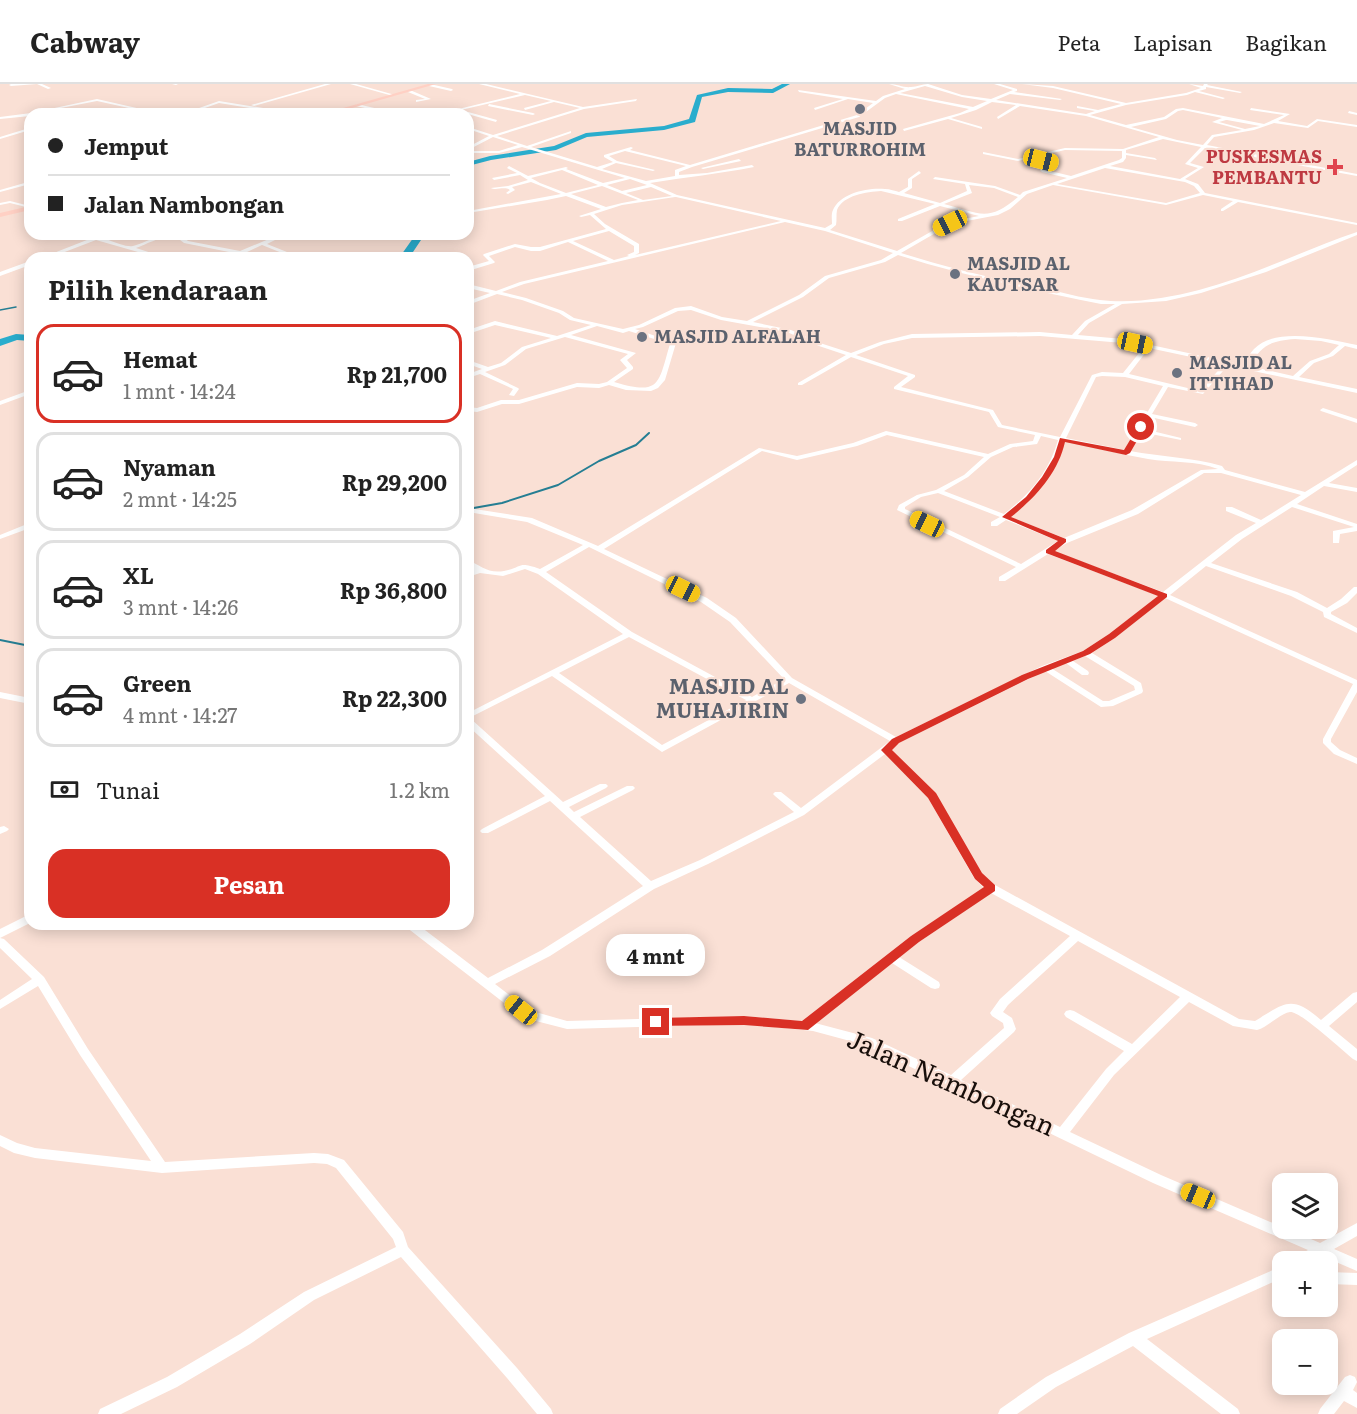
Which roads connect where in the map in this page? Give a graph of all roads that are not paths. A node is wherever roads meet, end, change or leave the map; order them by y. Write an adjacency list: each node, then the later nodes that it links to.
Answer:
1 (37, 84): 10 (street); 16 (street)
2 (329, 84): 44 (street)
3 (352, 84): 14 (street)
4 (379, 84): 14 (street)
5 (481, 84): 27 (street)
6 (891, 84): 17 (street)
7 (926, 84): 17 (street); 35 (street)
8 (996, 84): 19 (street)
9 (1191, 84): 13 (street)
10 (11, 85)
11 (432, 85): 18 (street); 20 (main road)
12 (1032, 85): 15 (street); 26 (street)
13 (1205, 85): 22 (street); 23 (street)
14 (365, 87): 28 (street)
15 (1025, 87): 19 (street)
16 (50, 88)
17 (909, 89): 24 (street)
18 (451, 90)
19 (1016, 90): 25 (street)
20 (409, 91): 28 (main road); 34 (street)
21 (799, 91): 31 (street)
22 (1197, 92): 29 (street); 41 (street)
23 (1239, 92)
24 (896, 93): 39 (street); 57 (street)
25 (1008, 93): 32 (street); 35 (street)
26 (1080, 93): 32 (street); 41 (street)
27 (525, 94): 30 (street); 38 (street)
28 (393, 95): 42 (main road)
29 (1223, 98)
30 (509, 99): 36 (street); 40 (street)
31 (849, 99): 39 (street); 56 (street)
32 (1059, 99): 60 (street)
33 (636, 100): 54 (street)
34 (417, 101)
35 (991, 101): 43 (street); 57 (street)
36 (521, 102)
37 (534, 102): 45 (street)
38 (554, 102): 54 (street); 55 (street)
39 (875, 102): 105 (street)
40 (487, 104): 53 (street); 59 (street)
41 (1126, 104): 61 (street)
42 (357, 105): 51 (main road); 52 (street)
43 (1018, 106): 60 (street); 70 (street)
44 (248, 107): 49 (street); 50 (street)
45 (517, 107): 55 (street); 59 (street)
46 (1078, 107): 61 (street)
47 (61, 108): 48 (street)
48 (134, 108)
49 (200, 108)
50 (255, 108)
51 (346, 108)
52 (370, 108)
53 (469, 108)
54 (583, 108): 89 (street)
55 (525, 109): 59 (street)
56 (815, 109)
57 (975, 109): 69 (street)
58 (1251, 109): 74 (street)
59 (510, 110)
60 (1046, 110): 67 (street)
61 (1101, 111): 67 (street)
62 (1349, 112): 65 (street)
63 (1238, 113): 71 (street)
64 (474, 114): 73 (street)
65 (1357, 114)
66 (24, 115): 68 (street)
67 (1086, 115): 76 (street)
68 (0, 118)
69 (947, 118): 79 (street); 81 (street)
70 (998, 118)
71 (1226, 118): 76 (street); 77 (street); 82 (street)
72 (24, 119): 75 (street)
73 (496, 121)
74 (1274, 122): 77 (street); 78 (street)
75 (0, 124)
76 (1124, 126): 90 (street)
77 (1265, 126): 82 (street)
78 (1357, 126)
79 (981, 128)
80 (474, 130): 89 (street)
81 (904, 130)
82 (1245, 130): 93 (street)
83 (24, 131): 86 (street)
84 (0, 132): 88 (street)
85 (570, 132): 92 (street)
86 (16, 134): 87 (street); 88 (street)
87 (24, 135)
88 (7, 136): 91 (street)
89 (493, 136): 92 (street); 94 (street)
90 (1164, 137): 93 (street); 98 (street)
91 (0, 138)
92 (526, 146): 96 (street); 104 (street)
93 (1202, 146): 109 (street); 119 (street)
94 (474, 147)
95 (632, 147): 97 (street)
96 (474, 150)
97 (626, 150): 103 (street); 105 (street)
98 (1124, 152): 100 (street); 101 (street); 107 (street)
99 (985, 153): 100 (street)
100 (1029, 158): 123 (street)
101 (1155, 159)
102 (739, 160): 118 (street)
103 (616, 162): 113 (street); 114 (street)
104 (580, 164): 112 (street); 113 (street)
105 (690, 166): 118 (street)
106 (752, 166): 118 (street)
107 (1106, 166): 123 (street); 126 (street)
108 (509, 167): 117 (street)
109 (1202, 167): 111 (street); 126 (street)
110 (622, 168): 116 (street)
111 (1211, 168)
112 (562, 169): 125 (street); 131 (street)
113 (597, 169): 116 (street)
114 (653, 170)
115 (919, 172): 137 (street)
116 (610, 173): 121 (street)
117 (520, 174): 124 (street); 125 (street)
118 (678, 175): 127 (street)
119 (1357, 175)
120 (638, 176): 121 (street)
121 (629, 178): 127 (street); 131 (street)
122 (935, 178): 129 (street)
123 (1072, 178): 130 (street)
124 (494, 179)
125 (529, 179): 133 (street); 136 (street)
126 (1181, 180): 138 (street)
127 (645, 182): 132 (street)
128 (24, 184): 134 (street)
129 (967, 184): 140 (street); 145 (street)
130 (1052, 184): 138 (street); 140 (street)
131 (604, 185): 135 (street); 136 (street)
132 (652, 185): 135 (street); 139 (street)
133 (494, 188)
134 (0, 190)
135 (623, 192): 141 (street)
136 (568, 194): 142 (street); 149 (street)
137 (899, 194): 145 (street); 160 (street)
138 (1203, 194): 143 (street)
139 (676, 196): 141 (street); 157 (street)
140 (1020, 196): 155 (street)
141 (642, 200): 149 (street)
142 (532, 201): 147 (street); 151 (street)
143 (1237, 201): 150 (street); 158 (street)
144 (0, 204): 146 (street)
145 (938, 205): 155 (street); 156 (street)
146 (24, 206)
147 (540, 207)
148 (24, 209): 153 (main road)
149 (607, 209): 152 (street)
150 (1223, 210)
151 (474, 211)
152 (592, 214): 154 (street); 159 (street)
153 (0, 215)
154 (581, 216)
155 (987, 217): 179 (street)
156 (900, 220)
157 (786, 222): 160 (street); 180 (street)
158 (1357, 224)
159 (610, 229): 167 (street); 180 (street)
160 (826, 230): 179 (street)
161 (1357, 233): 188 (street)
162 (91, 240): 172 (street)
163 (103, 240): 169 (street)
164 (154, 240): 169 (street)
165 (184, 240): 175 (street)
166 (269, 240): 168 (street)
167 (569, 241): 170 (street); 181 (street)
168 (261, 243): 176 (street); 177 (street)
169 (133, 248): 173 (street)
170 (531, 249): 178 (street); 183 (street)
171 (158, 250): 174 (street)
172 (60, 252)
173 (147, 252)
174 (153, 252)
175 (235, 252)
176 (242, 252)
177 (284, 252)
178 (519, 254)
179 (899, 254): 188 (street); 189 (street)
180 (626, 257): 181 (street)
181 (612, 261): 186 (street)
182 (24, 265): 184 (street)
183 (474, 267)
184 (0, 274)
185 (474, 287): 186 (street)
186 (498, 292): 187 (street); 190 (street)
187 (474, 301)
188 (1119, 304): 194 (street)
189 (749, 322): 192 (street); 199 (street)
190 (596, 326): 192 (street); 193 (street)
191 (474, 330): 195 (street)
192 (632, 330): 208 (street)
193 (563, 334): 195 (street); 208 (street)
194 (1075, 335): 197 (street); 199 (street)
195 (555, 337): 203 (street)
196 (1344, 344): 198 (street); 202 (street); 207 (street)
197 (1148, 346): 201 (street); 206 (street)
198 (1357, 347)
199 (850, 354): 209 (street); 221 (street)
200 (474, 364): 203 (street)
201 (1228, 364): 202 (street); 210 (street)
202 (1246, 366): 207 (street)
203 (487, 369): 204 (street)
204 (480, 372): 205 (street); 213 (street)
205 (474, 374)
206 (1125, 375): 210 (street); 222 (street)
207 (1295, 377): 211 (street)
208 (609, 383): 215 (street)
209 (800, 384)
210 (1166, 386): 217 (street)
211 (1357, 391)
212 (24, 394): 214 (street)
213 (512, 395)
214 (0, 403)
215 (474, 409)
216 (1323, 410): 218 (street)
217 (1148, 415): 219 (street); 220 (street)
218 (1357, 421)
219 (1195, 424)
220 (1139, 430): 223 (street); 224 (street)
221 (1039, 434): 222 (street); 225 (street)
222 (1062, 439): 224 (street); 235 (street)
223 (1179, 439)
224 (1126, 453): 227 (street)
225 (989, 456): 230 (street); 244 (street)
226 (1357, 462): 228 (street)
227 (1222, 471): 231 (street); 241 (street)
228 (1323, 484): 229 (street); 231 (street)
229 (1357, 490)
230 (938, 491): 235 (street); 248 (street)
231 (1306, 494): 232 (street)
232 (1291, 504): 236 (street); 238 (street)
233 (1229, 509): 236 (street)
234 (474, 511): 243 (street)
235 (1005, 517): 237 (street); 241 (street)
236 (1261, 523): 246 (street)
237 (993, 524)
238 (1357, 527): 242 (street)
239 (24, 528): 240 (street)
240 (0, 537)
241 (1064, 541): 245 (street)
242 (1336, 541)
243 (588, 544): 244 (street); 250 (street)
244 (599, 549): 263 (street)
245 (1049, 552): 248 (street); 254 (street)
246 (1204, 563): 254 (street); 255 (street)
247 (474, 566): 249 (street)
248 (1022, 567): 252 (street)
249 (480, 571): 250 (street); 251 (street)
250 (541, 572): 257 (street)
251 (474, 573)
252 (1002, 579)
253 (1357, 589): 255 (street)
254 (1164, 595): 258 (street); 264 (street)
255 (1327, 611): 256 (street)
256 (1357, 630)
257 (629, 634): 261 (street); 267 (street)
258 (1086, 652): 259 (street); 260 (street)
259 (1067, 660): 260 (street); 262 (street)
260 (1045, 668): 270 (street)
261 (553, 673): 267 (street); 268 (street)
262 (1085, 673)
263 (789, 680): 267 (street); 270 (street)
264 (1357, 683): 272 (street)
265 (0, 694): 266 (street)
266 (24, 700)
267 (752, 700)
268 (474, 713)
269 (474, 726): 276 (street)
270 (896, 741): 271 (street)
271 (886, 750): 278 (street); 282 (street)
272 (1357, 761)
273 (603, 786): 277 (street)
274 (630, 788): 279 (street)
275 (778, 794): 278 (street)
276 (552, 796): 277 (street); 280 (street)
277 (563, 806): 279 (street)
278 (801, 813): 281 (street)
279 (574, 816): 281 (street)
280 (485, 831)
281 (650, 886): 290 (street)
282 (991, 888): 286 (street); 288 (street)
283 (24, 921): 285 (street)
284 (418, 930): 290 (street, Jalan Nambongan)
285 (0, 934)
286 (1078, 935): 292 (street); 300 (street)
287 (0, 942): 289 (street)
288 (891, 957): 291 (street); 296 (street)
289 (40, 980): 294 (street); 303 (street)
290 (488, 983): 296 (street, Jalan Nambongan)
291 (935, 986)
292 (1188, 996): 297 (street); 298 (street)
293 (1357, 996): 297 (street)
294 (0, 1005)
295 (1070, 1014): 298 (street)
296 (804, 1026): 300 (street, Jalan Nambongan)
297 (1321, 1026): 299 (street)
298 (1131, 1049): 301 (street)
299 (1357, 1056)
300 (951, 1082): 301 (street, Jalan Nambongan)
301 (1062, 1133): 305 (street, Jalan Nambongan)
302 (0, 1140): 303 (street)
303 (162, 1168): 306 (street)
304 (1357, 1229): 305 (street)
305 (1321, 1248): 307 (street); 308 (street, Jalan Nambongan)
306 (403, 1250): 314 (street); 315 (street)
307 (1316, 1251)
308 (1357, 1265)
309 (1272, 1278): 312 (street)
310 (1338, 1278): 311 (street)
311 (1357, 1279)
312 (1134, 1338): 316 (street); 317 (street)
313 (1357, 1401): 318 (street)
314 (105, 1414)
315 (546, 1414)
316 (1005, 1414)
317 (1233, 1414)
318 (1325, 1414)

